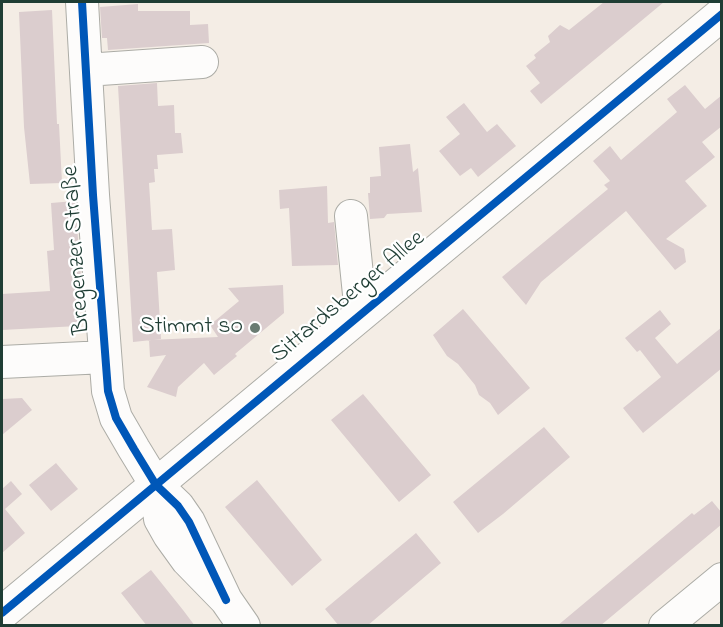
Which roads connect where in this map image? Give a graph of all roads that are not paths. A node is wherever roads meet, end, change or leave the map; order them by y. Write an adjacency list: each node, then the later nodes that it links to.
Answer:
1 (82, 2): 4 (street, Bregenzer Straße)
2 (722, 14): 6 (main road, Sittardsberger Allee)
3 (202, 62): 4 (street)
4 (86, 70): 7 (street, Bregenzer Straße)
5 (351, 216): 6 (street)
6 (361, 314): 9 (main road, Sittardsberger Allee)
7 (105, 357): 8 (street); 9 (street, Bregenzer Straße)
8 (2, 362)
9 (156, 485): 11 (main road, Sittardsberger Allee); 12 (street)
10 (722, 579): 13 (street)
11 (2, 613)
12 (244, 626)
13 (665, 626)

